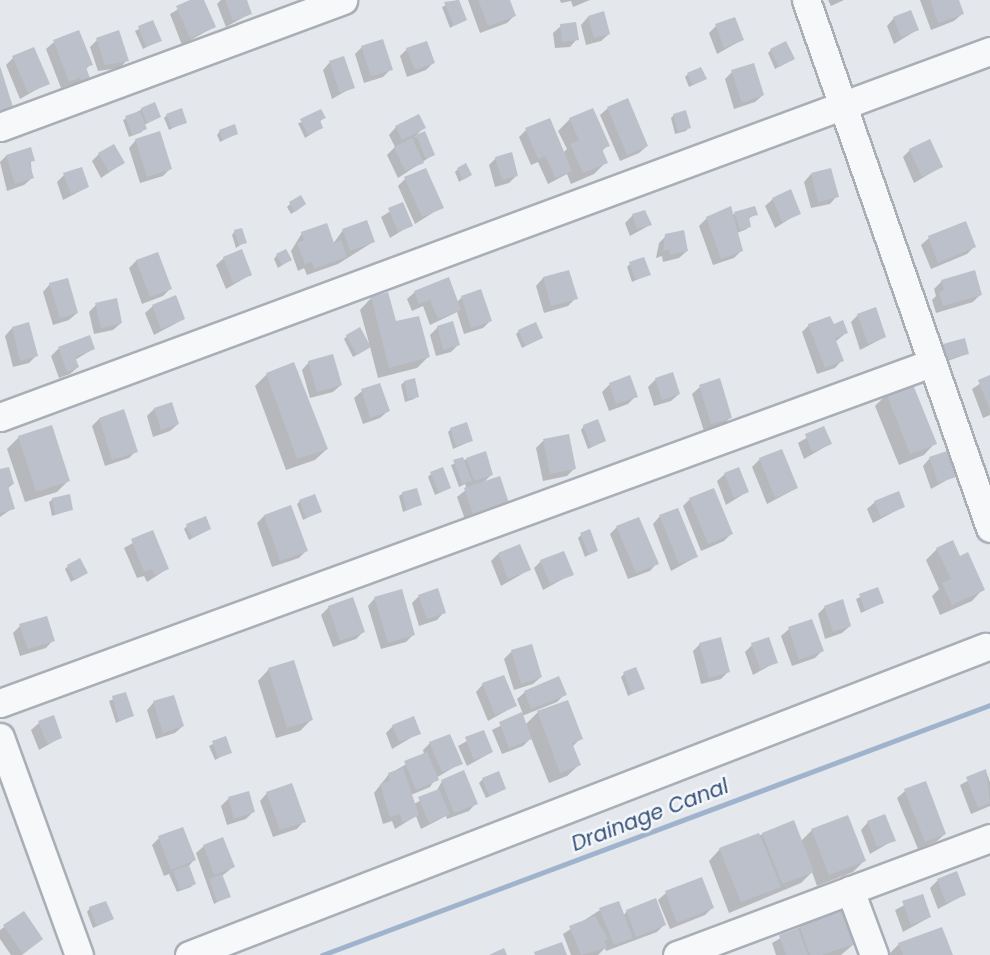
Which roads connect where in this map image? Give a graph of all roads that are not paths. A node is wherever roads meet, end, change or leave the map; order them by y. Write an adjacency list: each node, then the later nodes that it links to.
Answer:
1 (343, 0): 5 (street)
2 (806, 0): 4 (street)
3 (990, 51): 4 (street)
4 (845, 105): 6 (street); 7 (street)
5 (0, 126)
6 (931, 363): 8 (street); 10 (street)
7 (0, 417)
8 (990, 528)
9 (985, 647): 15 (street)
10 (0, 703)
11 (0, 737): 14 (street)
12 (990, 838): 13 (street)
13 (850, 890): 16 (street); 17 (street)
14 (79, 955)
15 (189, 955)
16 (677, 955)
17 (874, 955)

